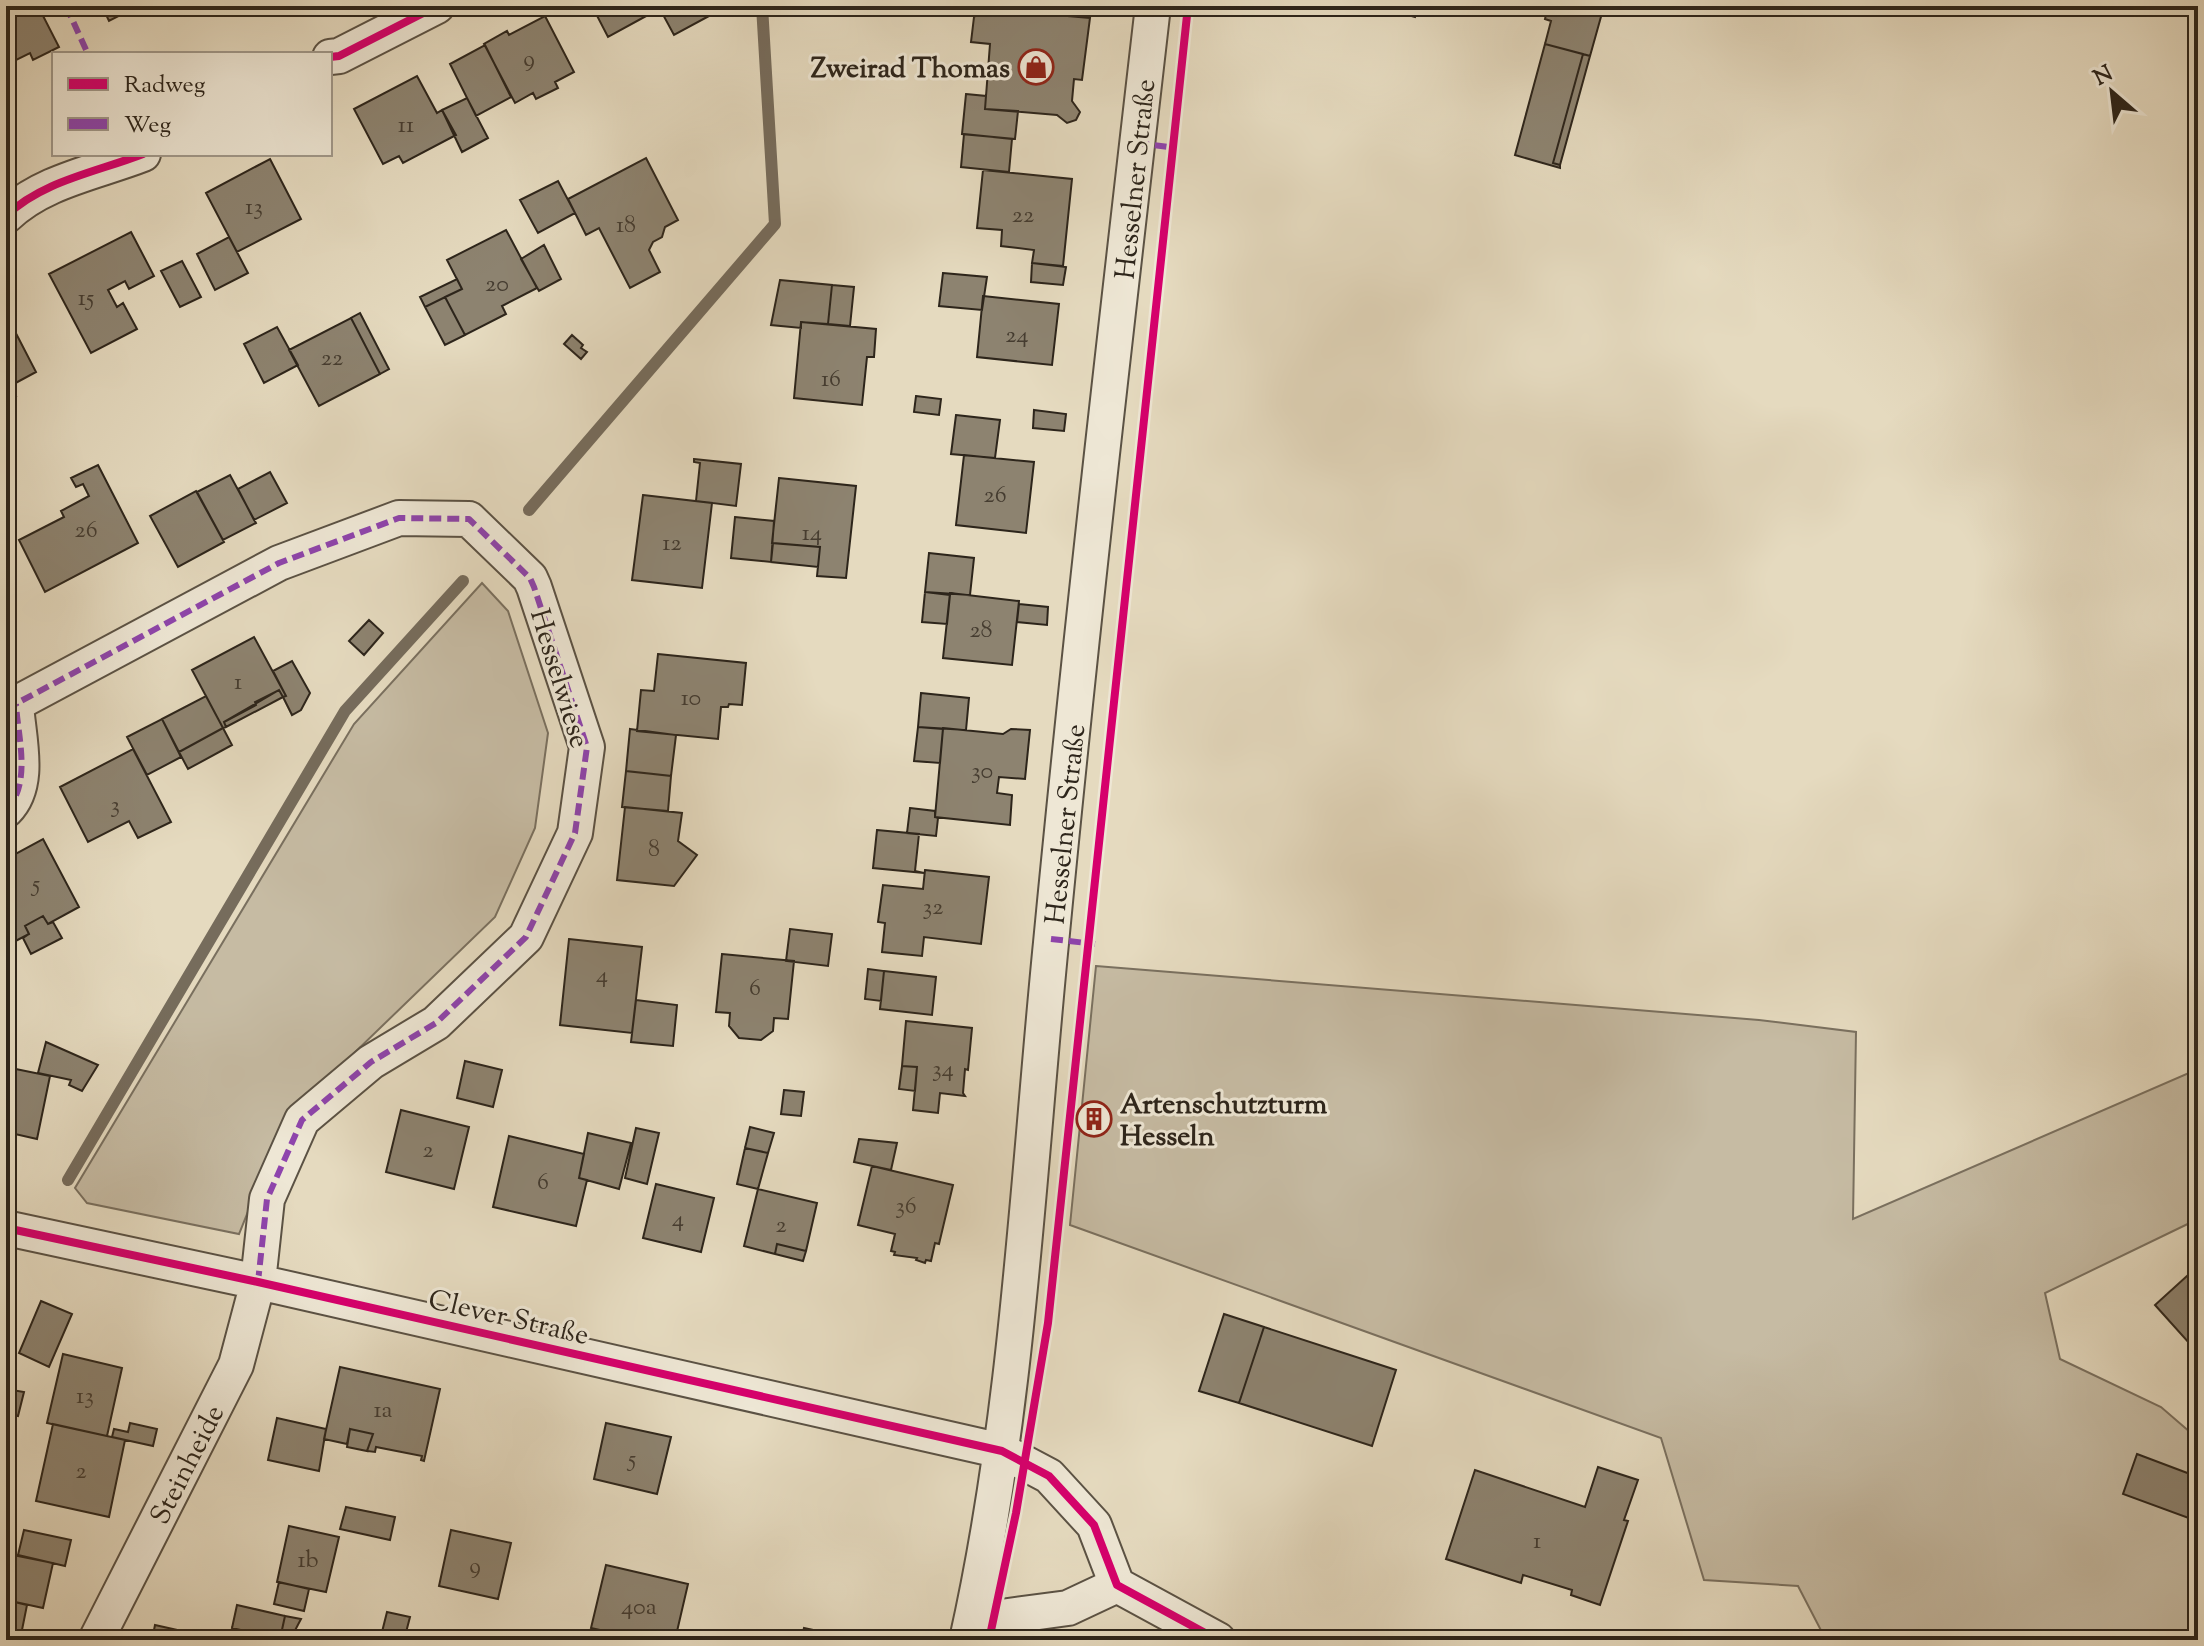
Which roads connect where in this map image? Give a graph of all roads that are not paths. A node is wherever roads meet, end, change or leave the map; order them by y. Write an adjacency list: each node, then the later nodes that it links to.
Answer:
1 (437, 6): 3 (street)
2 (1153, 6): 10 (street, Hesselner Straße)
3 (332, 57)
4 (137, 156): 5 (street)
5 (6, 216)
6 (11, 707): 7 (street, Hesselwiese); 9 (street, Hesselwiese)
7 (6, 810)
8 (6, 1228): 9 (street, Clever Straße)
9 (258, 1282): 10 (street, Clever Straße); 13 (street, Steinheide)
10 (1002, 1451): 11 (street, Clever Straße); 12 (street, Hesselner Straße)
11 (1117, 1585): 12 (street); 14 (street)
12 (970, 1626)
13 (96, 1640)
14 (1218, 1640)

